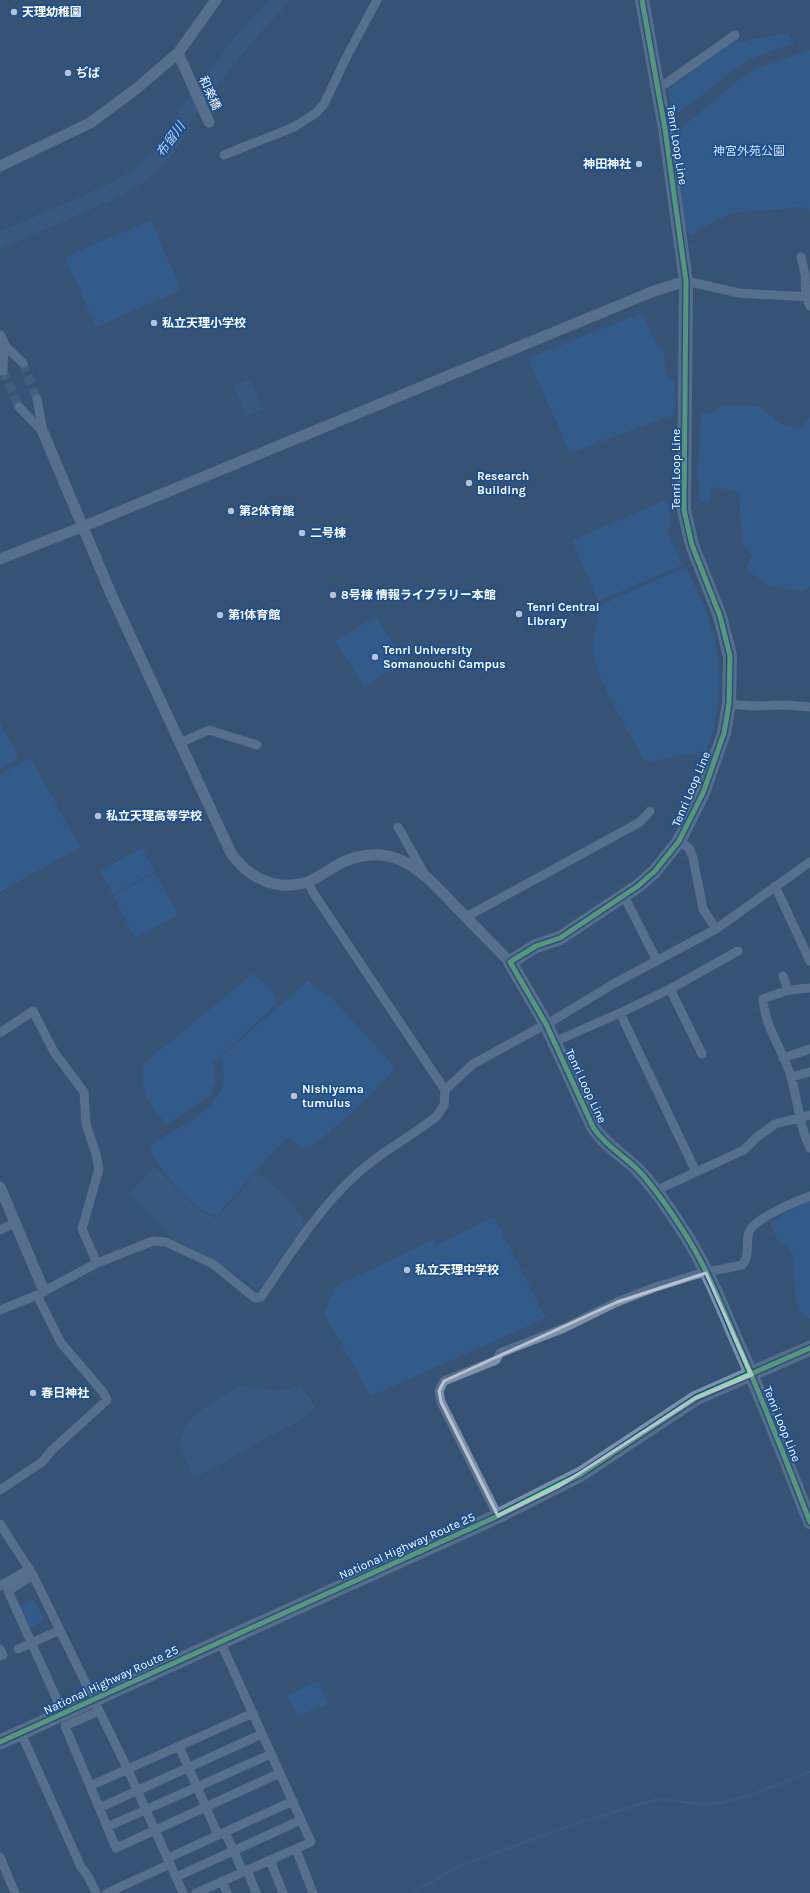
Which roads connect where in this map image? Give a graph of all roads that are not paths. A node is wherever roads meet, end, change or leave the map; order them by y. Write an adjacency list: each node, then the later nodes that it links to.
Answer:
1 (216, 0): 5 (street)
2 (377, 0): 8 (street)
3 (642, 0): 6 (main road, Tenri Loop Line)
4 (735, 35): 6 (street)
5 (178, 53): 7 (street, 和楽橋); 9 (street)
6 (657, 87): 11 (main road, Tenri Loop Line)
7 (209, 122)
8 (224, 155)
9 (0, 166)
10 (801, 257): 12 (street)
11 (686, 281): 12 (street); 20 (street); 22 (main road, Tenri Loop Line)
12 (808, 297): 13 (street)
13 (810, 306)
14 (2, 341): 15 (street); 16 (street)
15 (23, 363)
16 (4, 371)
17 (37, 399): 19 (street)
18 (19, 407): 19 (street)
19 (42, 432): 20 (street)
20 (82, 527): 21 (street); 24 (street)
21 (0, 558)
22 (729, 704): 23 (street); 28 (main road, Tenri Loop Line)
23 (810, 707)
24 (180, 743): 25 (street); 31 (street)
25 (257, 745)
26 (650, 811): 34 (street)
27 (398, 828): 30 (street)
28 (679, 841): 33 (main road, Tenri Loop Line); 35 (street)
29 (810, 862): 32 (street)
30 (429, 881): 31 (street); 34 (street)
31 (308, 882): 53 (street)
32 (775, 886): 35 (street); 38 (street)
33 (624, 896): 37 (street); 39 (main road, Tenri Loop Line)
34 (466, 917): 39 (street)
35 (716, 930): 37 (street)
36 (738, 951): 42 (street)
37 (657, 961): 45 (street)
38 (810, 961)
39 (510, 962): 45 (main road, Tenri Loop Line)
40 (783, 976): 43 (street)
41 (810, 988): 43 (street)
42 (670, 989): 44 (street); 49 (street)
43 (788, 990): 50 (street)
44 (620, 1013): 47 (street); 57 (street)
45 (546, 1024): 47 (main road, Tenri Loop Line); 53 (street)
46 (0, 1033): 63 (street)
47 (554, 1042): 59 (main road, Tenri Loop Line)
48 (810, 1048): 50 (street)
49 (702, 1054)
50 (783, 1058): 52 (street)
51 (810, 1072): 52 (street)
52 (791, 1077): 55 (street)
53 (444, 1090): 63 (street)
54 (810, 1115): 55 (street)
55 (800, 1117): 56 (street); 57 (street)
56 (810, 1148)
57 (696, 1172): 59 (street)
58 (0, 1187): 61 (street)
59 (655, 1191): 64 (main road, Tenri Loop Line)
60 (810, 1196): 64 (street)
61 (15, 1223): 62 (street); 65 (street)
62 (0, 1230)
63 (97, 1263): 65 (street)
64 (706, 1273): 68 (main road, Tenri Loop Line); 70 (street)
65 (41, 1293): 66 (street); 69 (street)
66 (0, 1310)
67 (810, 1348): 68 (highway, National Highway Route 25)
68 (752, 1375): 70 (highway, National Highway Route 25); 71 (main road, Tenri Loop Line)
69 (0, 1490)
70 (498, 1516): 76 (highway, National Highway Route 25)
71 (810, 1522)
72 (0, 1524): 73 (street)
73 (32, 1572): 74 (street); 75 (street); 77 (street)
74 (0, 1586)
75 (60, 1630): 77 (street); 81 (street)
76 (220, 1641): 81 (highway, National Highway Route 25); 83 (street)
77 (32, 1643): 79 (street); 82 (street)
78 (0, 1649): 80 (street)
79 (18, 1649)
80 (0, 1656)
81 (96, 1705): 82 (highway, National Highway Route 25); 90 (street); 92 (street)
82 (63, 1713): 84 (highway, National Highway Route 25)
83 (253, 1713): 85 (street); 87 (street)
84 (21, 1733): 86 (highway, National Highway Route 25); 112 (street)
85 (262, 1734): 88 (street); 89 (street)
86 (0, 1742)
87 (179, 1746): 89 (street); 90 (street)
88 (271, 1754): 91 (street); 93 (street)
89 (188, 1767): 93 (street); 94 (street)
90 (128, 1770): 92 (street); 94 (street)
91 (280, 1773): 95 (street); 97 (street)
92 (90, 1786): 96 (street)
93 (197, 1786): 97 (street); 98 (street)
94 (137, 1791): 96 (street); 98 (street)
95 (293, 1801): 99 (street); 102 (street)
96 (99, 1808): 100 (street)
97 (207, 1808): 101 (street); 102 (street)
98 (146, 1810): 100 (street); 101 (street)
99 (301, 1820): 103 (street); 104 (street)
100 (107, 1827): 101 (street)
101 (155, 1831): 107 (street)
102 (222, 1833): 104 (street); 107 (street)
103 (296, 1849): 106 (street); 119 (street)
104 (234, 1851): 108 (street); 109 (street)
105 (0, 1857): 111 (street)
106 (270, 1860): 108 (street); 118 (street)
107 (169, 1861): 109 (street); 113 (street)
108 (245, 1871): 110 (street); 117 (street)
109 (176, 1877): 114 (street)
110 (222, 1881): 115 (street); 116 (street)
111 (15, 1893)
112 (96, 1893)
113 (107, 1893)
114 (183, 1893)
115 (196, 1893)
116 (227, 1893)
117 (256, 1893)
118 (283, 1893)
119 (313, 1893)

